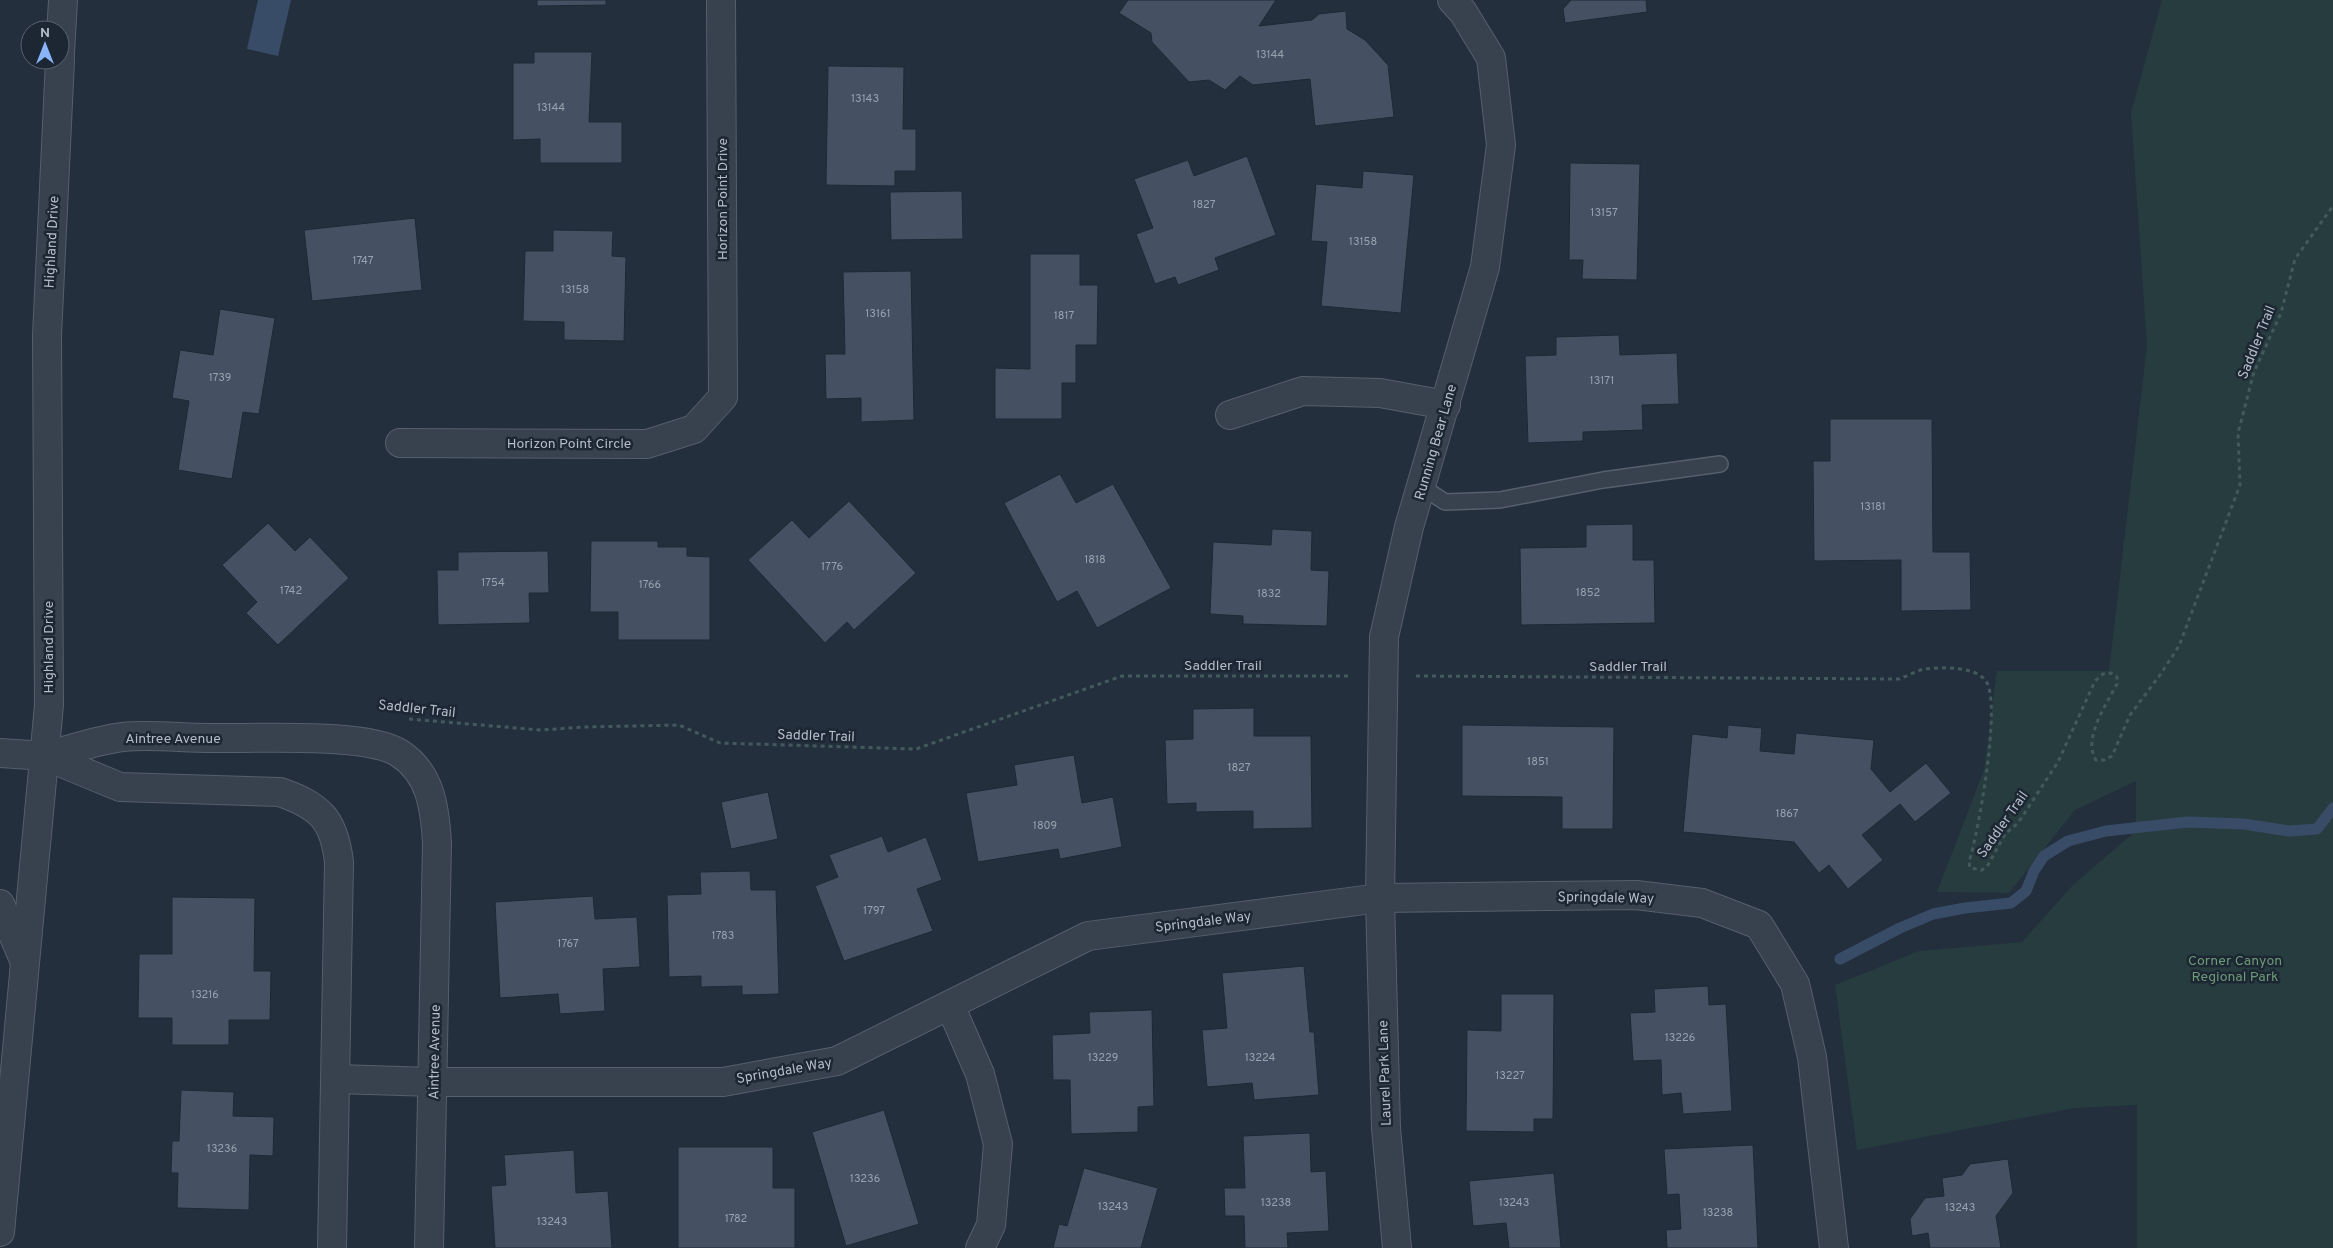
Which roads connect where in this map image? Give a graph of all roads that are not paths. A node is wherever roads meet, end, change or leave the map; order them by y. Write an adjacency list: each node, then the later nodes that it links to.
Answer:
1 (62, 0): 4 (street)
2 (720, 0): 6 (street, Horizon Point Drive)
3 (1452, 0): 7 (street, Running Bear Lane)
4 (61, 20)
5 (60, 70): 13 (street, Highland Drive)
6 (723, 398): 9 (street, Horizon Point Circle)
7 (1446, 405): 8 (street); 11 (street, Running Bear Lane)
8 (1230, 416)
9 (400, 443)
10 (1720, 464): 11 (lane)
11 (1422, 487): 14 (street, Running Bear Lane)
12 (0, 753): 13 (street)
13 (45, 756): 16 (street, Highland Drive); 18 (street); 19 (street, Aintree Avenue)
14 (1380, 898): 17 (street, Springdale Way); 24 (street, Laurel Park Lane); 25 (street, Springdale Way)
15 (0, 904): 16 (street)
16 (25, 963): 20 (street, Highland Drive)
17 (950, 1005): 19 (street, Springdale Way); 23 (street)
18 (336, 1079): 19 (street, Springdale Way); 21 (street)
19 (433, 1082): 22 (street, Aintree Avenue)
20 (0, 1232)
21 (332, 1248)
22 (429, 1248)
23 (980, 1248)
24 (1397, 1248)
25 (1834, 1248)

